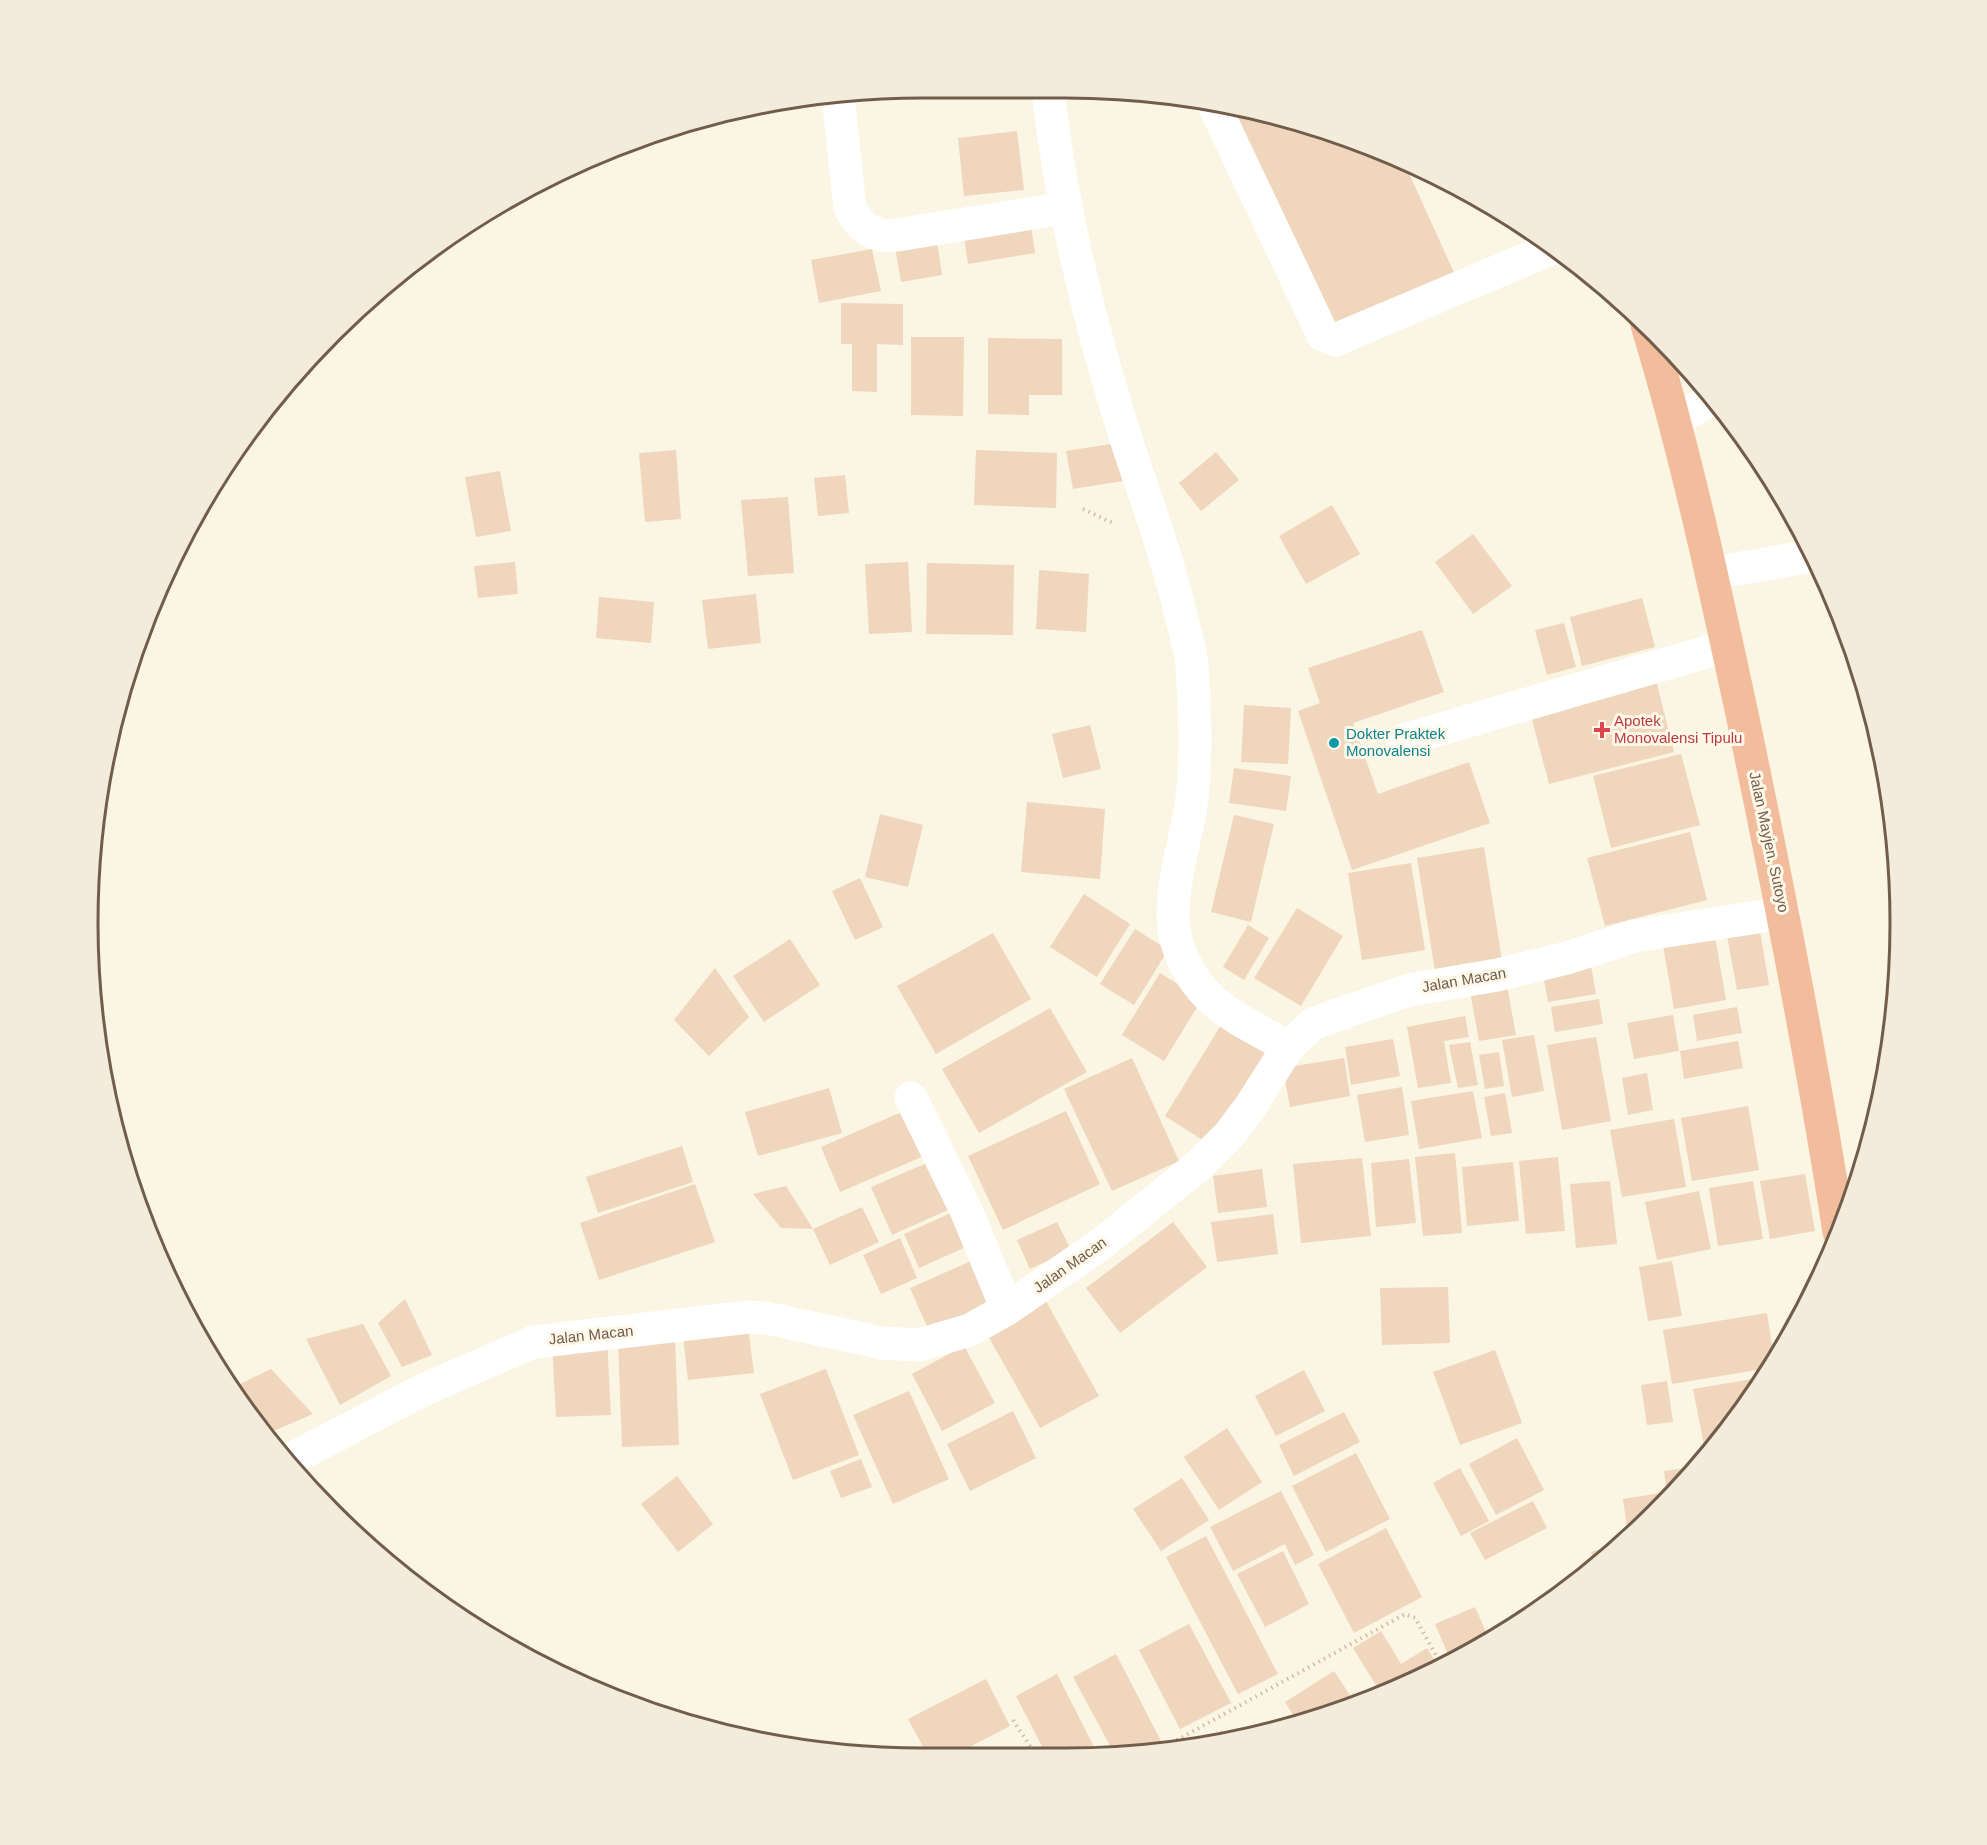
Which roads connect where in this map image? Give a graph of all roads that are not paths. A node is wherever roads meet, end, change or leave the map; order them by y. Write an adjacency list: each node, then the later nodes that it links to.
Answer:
1 (1049, 98): 4 (street)
2 (839, 102): 4 (street)
3 (1217, 112): 5 (street)
4 (1064, 208): 14 (street)
5 (1544, 252)
6 (1653, 344): 8 (highway, Jalan Mayjen. Sutoyo)
7 (1705, 403): 8 (street)
8 (1676, 420): 10 (highway, Jalan Mayjen. Sutoyo)
9 (1804, 557): 10 (street)
10 (1712, 573): 11 (highway, Jalan Mayjen. Sutoyo)
11 (1727, 646): 12 (street); 13 (highway, Jalan Mayjen. Sutoyo)
12 (1403, 741)
13 (1784, 913): 14 (street, Jalan Macan); 16 (highway, Jalan Mayjen. Sutoyo)
14 (1288, 1047): 17 (street, Jalan Macan)
15 (911, 1098): 17 (street)
16 (1836, 1214)
17 (1007, 1309): 18 (street, Jalan Macan)
18 (295, 1457)

